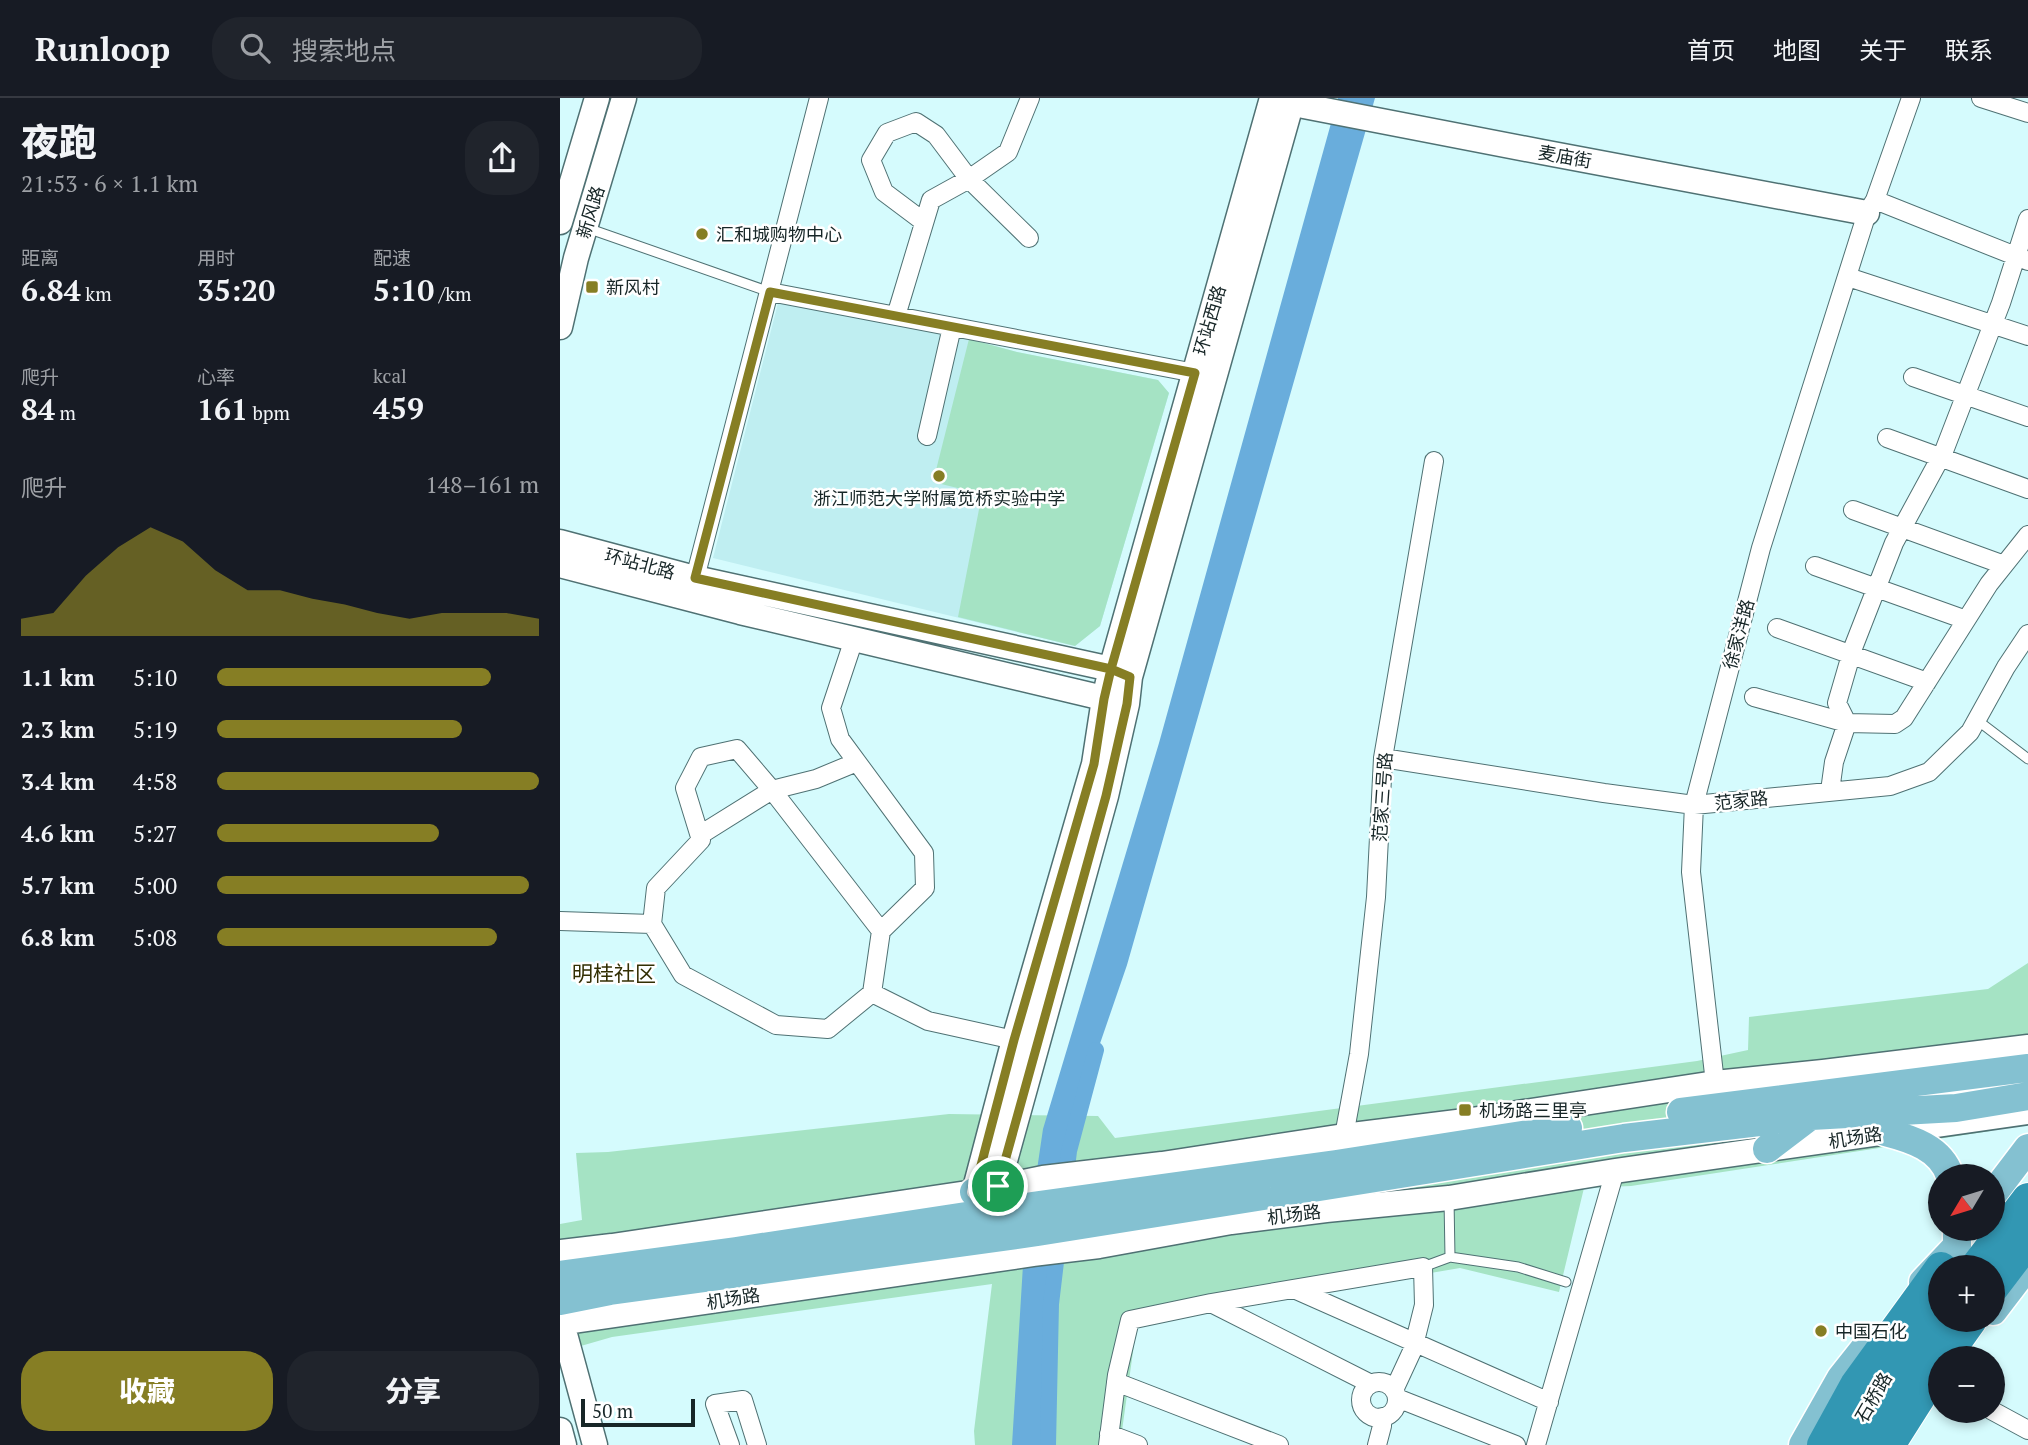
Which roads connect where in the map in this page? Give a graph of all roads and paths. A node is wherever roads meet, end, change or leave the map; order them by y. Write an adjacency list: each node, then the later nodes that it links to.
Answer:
1 (597, 98): 12 (main road, 新风路)
2 (624, 98): 14 (main road, 新风路)
3 (819, 98): 18 (street)
4 (1030, 98): 9 (street)
5 (1911, 98): 10 (street, 徐家洋路)
6 (1981, 98): 8 (street)
7 (1278, 99): 10 (main road, 麦庙街); 24 (main road, 环站西路); 47 (main road, 环站西路)
8 (2028, 113)
9 (969, 179): 13 (street); 13 (street); 15 (street)
10 (1871, 206): 16 (street); 17 (street, 徐家洋路)
11 (2028, 219): 16 (street)
12 (560, 222)
13 (924, 222): 19 (street)
14 (585, 227): 18 (lane); 21 (main road, 新风路)
15 (1029, 238)
16 (2022, 258): 20 (street)
17 (1848, 277): 20 (street); 58 (street, 徐家洋路)
18 (770, 292): 19 (street); 40 (street)
19 (896, 316): 22 (street)
20 (1993, 323): 23 (street); 26 (street)
21 (560, 327)
22 (952, 327): 24 (street); 28 (street)
23 (2028, 336)
24 (1195, 373): 47 (main road, 环站西路)
25 (1913, 377): 26 (street)
26 (1965, 395): 27 (street); 30 (street)
27 (2028, 417)
28 (927, 436)
29 (1887, 438): 30 (street)
30 (1940, 457): 32 (street); 34 (street)
31 (1434, 461): 53 (street, 范家三号路)
32 (2028, 489)
33 (1853, 510): 34 (street)
34 (1902, 528): 38 (street); 41 (street)
35 (2028, 535): 38 (street)
36 (560, 542): 40 (main road, 环站北路)
37 (560, 565): 45 (main road, 环站北路)
38 (2004, 565): 42 (street)
39 (1815, 566): 41 (street)
40 (695, 578): 47 (main road, 环站北路)
41 (1877, 588): 42 (street); 46 (street)
42 (1966, 621): 48 (street)
43 (1777, 628): 46 (street)
44 (2028, 634): 51 (street, 范家路)
45 (854, 639): 50 (main road, 环站北路); 55 (street)
46 (1851, 655): 48 (street); 52 (street)
47 (1121, 673): 50 (main road, 环站西路)
48 (1927, 682): 52 (street)
49 (1754, 697): 52 (street)
50 (1115, 701): 64 (main road, 环站西路); 78 (main road, 环站西路)
51 (1977, 720): 54 (lane); 57 (street, 范家路)
52 (1847, 723): 57 (street)
53 (1383, 758): 58 (street, 范家路); 72 (street, 范家三号路)
54 (2028, 759)
55 (857, 762): 56 (street); 62 (street)
56 (772, 790): 59 (street); 59 (street); 62 (street)
57 (1830, 790): 58 (street, 范家路)
58 (1694, 805): 67 (street, 徐家洋路)
59 (700, 835): 61 (street)
60 (560, 921): 61 (street)
61 (652, 924): 63 (street)
62 (881, 931): 63 (street)
63 (872, 993): 64 (street)
64 (1014, 1040): 78 (main road, 环站西路)
65 (2028, 1047): 67 (main road, 机场路)
66 (2028, 1068): 81 (main road, 机场路)
67 (1715, 1083): 72 (main road, 机场路)
68 (2028, 1096): 70 (main road, 机场路)
69 (2028, 1112): 71 (main road, 机场路)
70 (1811, 1116): 74 (main road); 81 (main road, 机场路)
71 (1885, 1132): 74 (main road, 机场路); 75 (main road)
72 (1345, 1136): 81 (main road, 机场路)
73 (2028, 1148): 77 (main road)
74 (1767, 1149): 76 (main road, 机场路)
75 (1945, 1164)
76 (1615, 1171): 79 (main road, 机场路); 103 (street)
77 (2006, 1177)
78 (986, 1189): 82 (main road); 84 (main road)
79 (1449, 1198): 81 (main road, 机场路); 86 (lane)
80 (2028, 1199): 85 (highway)
81 (1095, 1210): 82 (main road, 机场路); 82 (main road, 机场路)
82 (1035, 1215): 90 (main road, 机场路); 96 (main road, 机场路)
83 (2028, 1241): 89 (highway)
84 (560, 1252)
85 (1955, 1253): 119 (main road); 120 (highway)
86 (1450, 1257): 88 (lane); 91 (lane)
87 (2028, 1265): 93 (main road)
88 (1423, 1266): 92 (street); 98 (street)
89 (2005, 1271)
90 (560, 1275)
91 (1566, 1282)
92 (1294, 1289): 95 (street); 98 (street)
93 (2005, 1295)
94 (1928, 1298): 121 (main road, 石桥路)
95 (1211, 1303): 99 (street); 100 (street)
96 (560, 1316): 111 (main road)
97 (1929, 1332): 122 (highway)
98 (1414, 1342): 102 (street); 103 (street)
99 (1116, 1382): 109 (street); 115 (street)
100 (1371, 1384): 102 (street); 105 (street)
101 (1928, 1384): 123 (highway)
102 (1395, 1394): 105 (street); 117 (street)
103 (1549, 1402): 118 (street)
104 (1928, 1412): 124 (highway)
105 (1382, 1417): 116 (street)
106 (2005, 1418): 108 (street)
107 (560, 1430): 110 (main road)
108 (2028, 1430)
109 (1108, 1439): 114 (street)
110 (564, 1445)
111 (595, 1445)
112 (730, 1445): 113 (street)
113 (757, 1445)
114 (1138, 1445)
115 (1279, 1445)
116 (1377, 1445)
117 (1516, 1445)
118 (1536, 1445)
119 (1803, 1445)
120 (1823, 1445)
121 (1845, 1445)
122 (1857, 1445)
123 (1889, 1445)
124 (1910, 1445)

